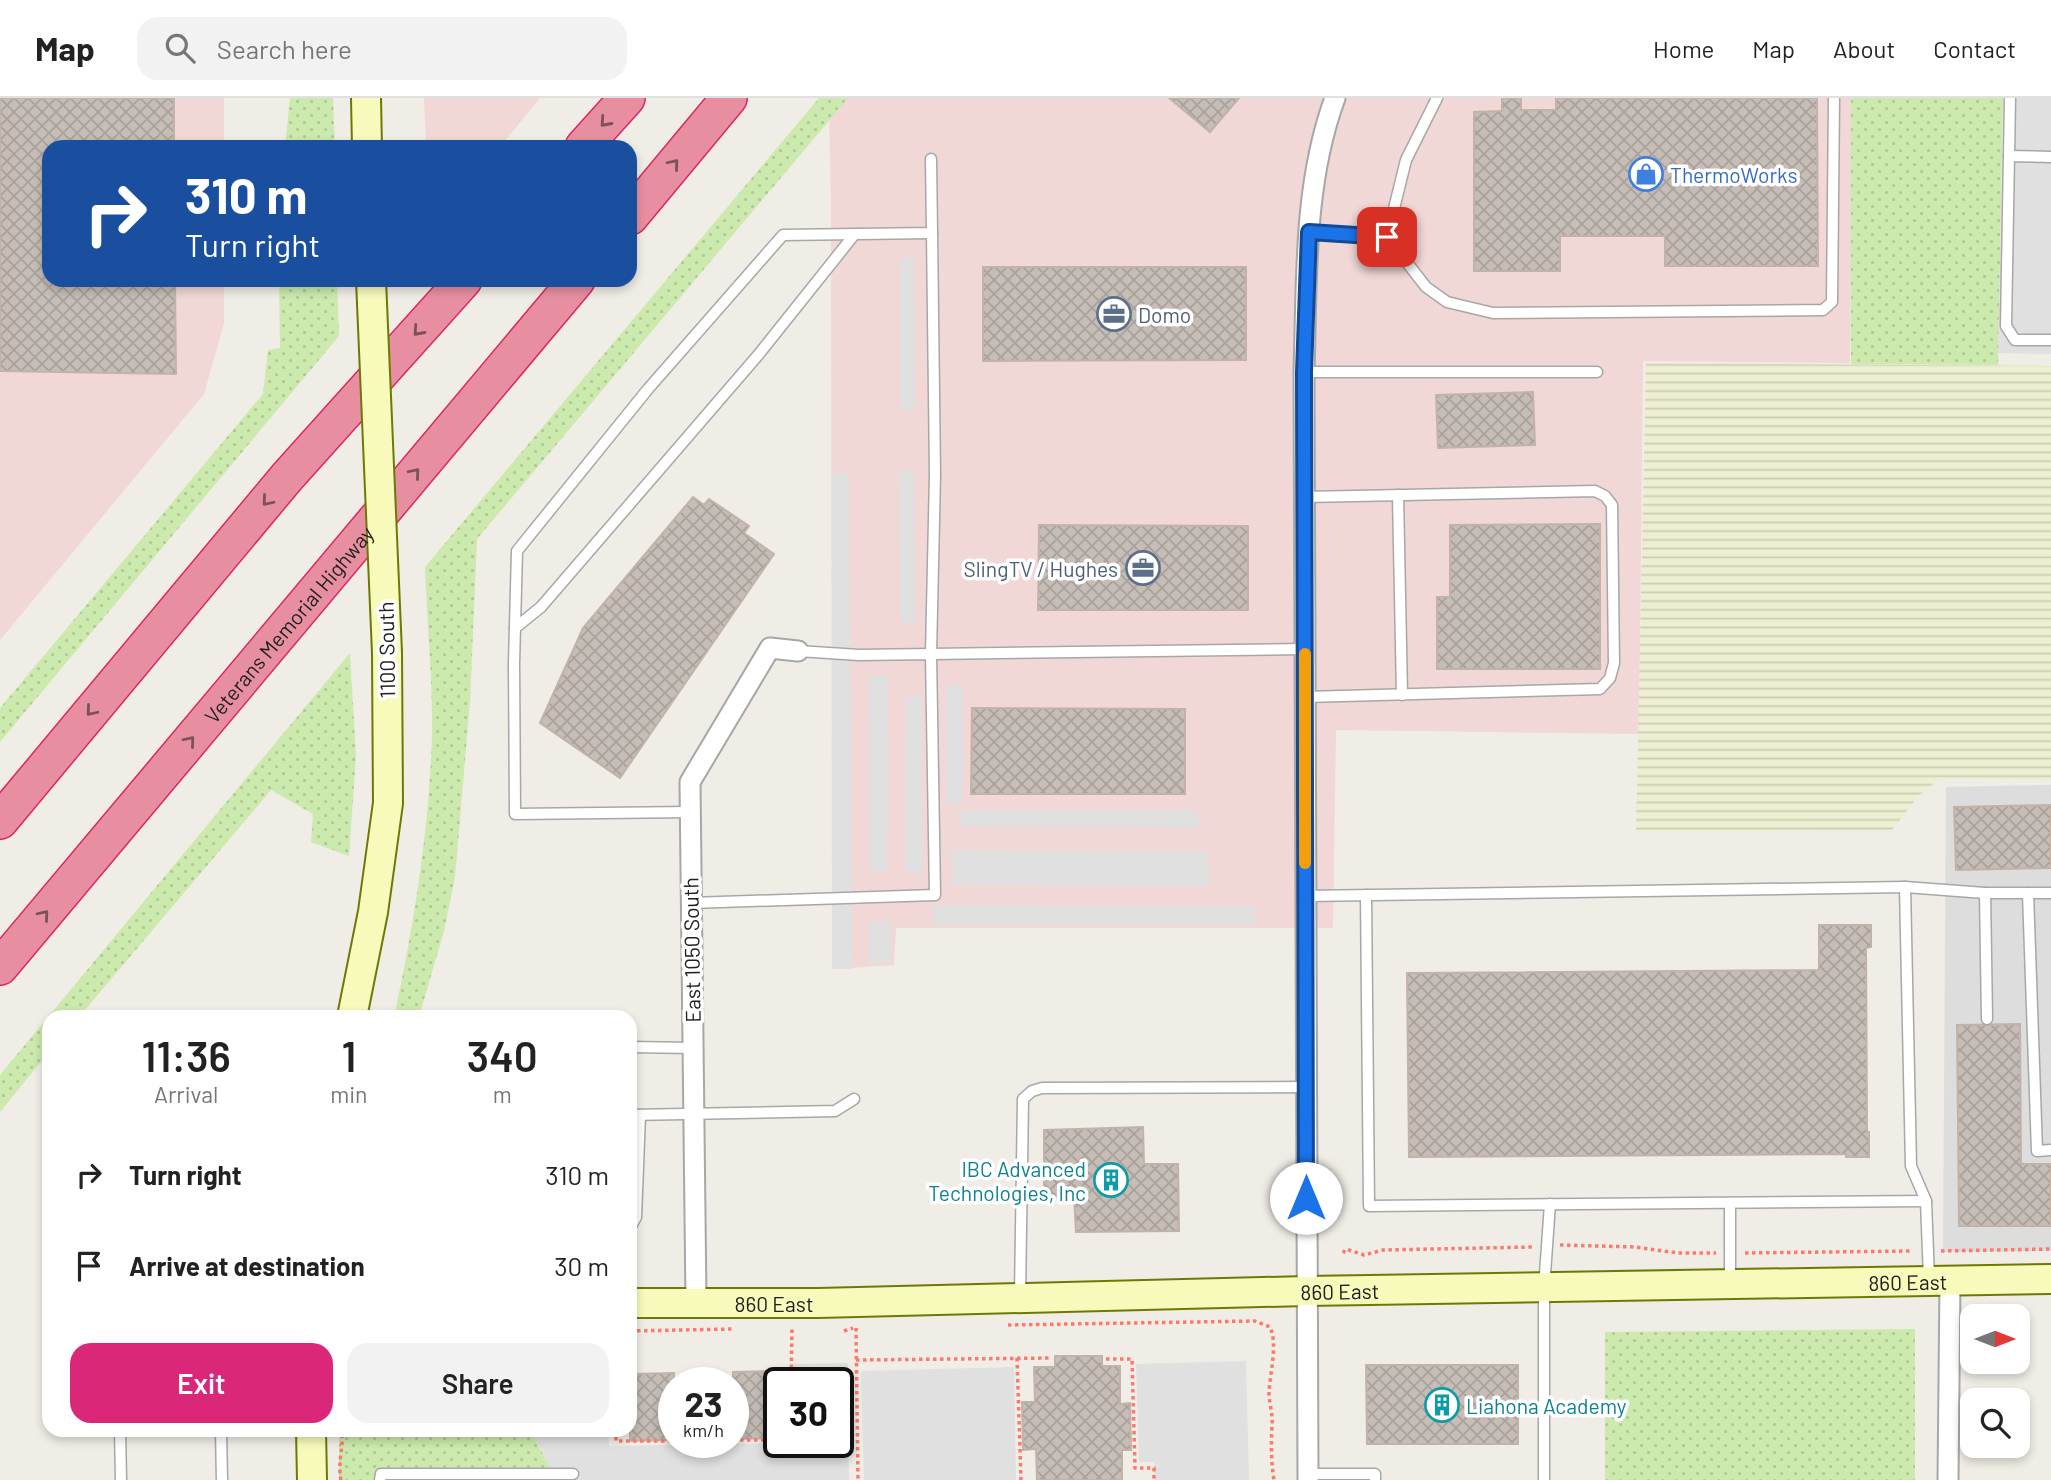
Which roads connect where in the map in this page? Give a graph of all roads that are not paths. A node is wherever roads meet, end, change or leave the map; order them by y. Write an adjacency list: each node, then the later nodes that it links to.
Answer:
1 (366, 98): 8 (street)
2 (627, 98): 9 (highway, one-way to 9)
3 (729, 98): 13 (highway, one-way to 3)
4 (1335, 98): 14 (street)
5 (1437, 98): 17 (lane)
6 (1834, 98): 17 (lane)
7 (2010, 98): 10 (lane)
8 (367, 140)
9 (589, 140)
10 (2009, 156): 11 (lane); 21 (lane)
11 (2051, 158)
12 (931, 159): 15 (lane)
13 (637, 209)
14 (1309, 232): 17 (lane); 22 (street)
15 (932, 233): 16 (lane); 29 (lane)
16 (854, 235): 26 (lane); 26 (lane)
17 (1387, 237)
18 (371, 287): 42 (street, 1100 South, bridge)
19 (458, 287): 33 (highway, one-way to 33)
20 (571, 287): 41 (highway, Veterans Memorial Highway, one-way to 20)
21 (2051, 340)
22 (1304, 372): 23 (lane); 25 (street)
23 (1597, 372)
24 (1398, 495): 25 (lane); 30 (lane); 30 (lane)
25 (1305, 497): 27 (street)
26 (515, 628): 32 (lane)
27 (1305, 649): 29 (lane); 31 (street)
28 (797, 651): 29 (lane); 32 (street, East 1050 South)
29 (931, 653): 40 (lane)
30 (1402, 695): 31 (lane)
31 (1305, 697): 39 (street)
32 (690, 812): 40 (street, East 1050 South)
33 (0, 821)
34 (1905, 887): 35 (lane); 38 (lane); 51 (lane)
35 (1985, 893): 36 (lane); 43 (lane)
36 (2028, 893): 37 (lane); 50 (lane)
37 (2051, 893)
38 (1366, 895): 39 (lane); 53 (lane)
39 (1306, 896): 46 (street)
40 (690, 903): 45 (street, East 1050 South)
41 (0, 967)
42 (353, 1010)
43 (1987, 1018)
44 (637, 1047): 45 (lane)
45 (692, 1048): 48 (street, East 1050 South)
46 (1306, 1087): 58 (street); 59 (lane)
47 (854, 1099): 48 (lane)
48 (693, 1114): 49 (lane); 60 (street, East 1050 South)
49 (637, 1115)
50 (2051, 1150)
51 (1926, 1201): 52 (lane); 55 (lane)
52 (1730, 1203): 53 (lane); 56 (lane)
53 (1550, 1204): 57 (lane)
54 (2051, 1279): 55 (street, 860 East)
55 (1939, 1281): 56 (street, 860 East); 73 (street)
56 (1730, 1285): 57 (street, 860 East)
57 (1544, 1288): 58 (street, 860 East); 72 (lane)
58 (1307, 1291): 59 (street, 860 East); 66 (street)
59 (1020, 1298): 60 (street, 860 East)
60 (696, 1302): 61 (street, 860 East)
61 (637, 1303)
62 (120, 1437): 67 (lane)
63 (221, 1437): 68 (lane)
64 (312, 1437): 69 (street)
65 (573, 1474): 70 (lane)
66 (1308, 1477): 71 (lane)
67 (121, 1480)
68 (222, 1480)
69 (312, 1480)
70 (380, 1480)
71 (1375, 1480)
72 (1544, 1480)
73 (1948, 1480)

